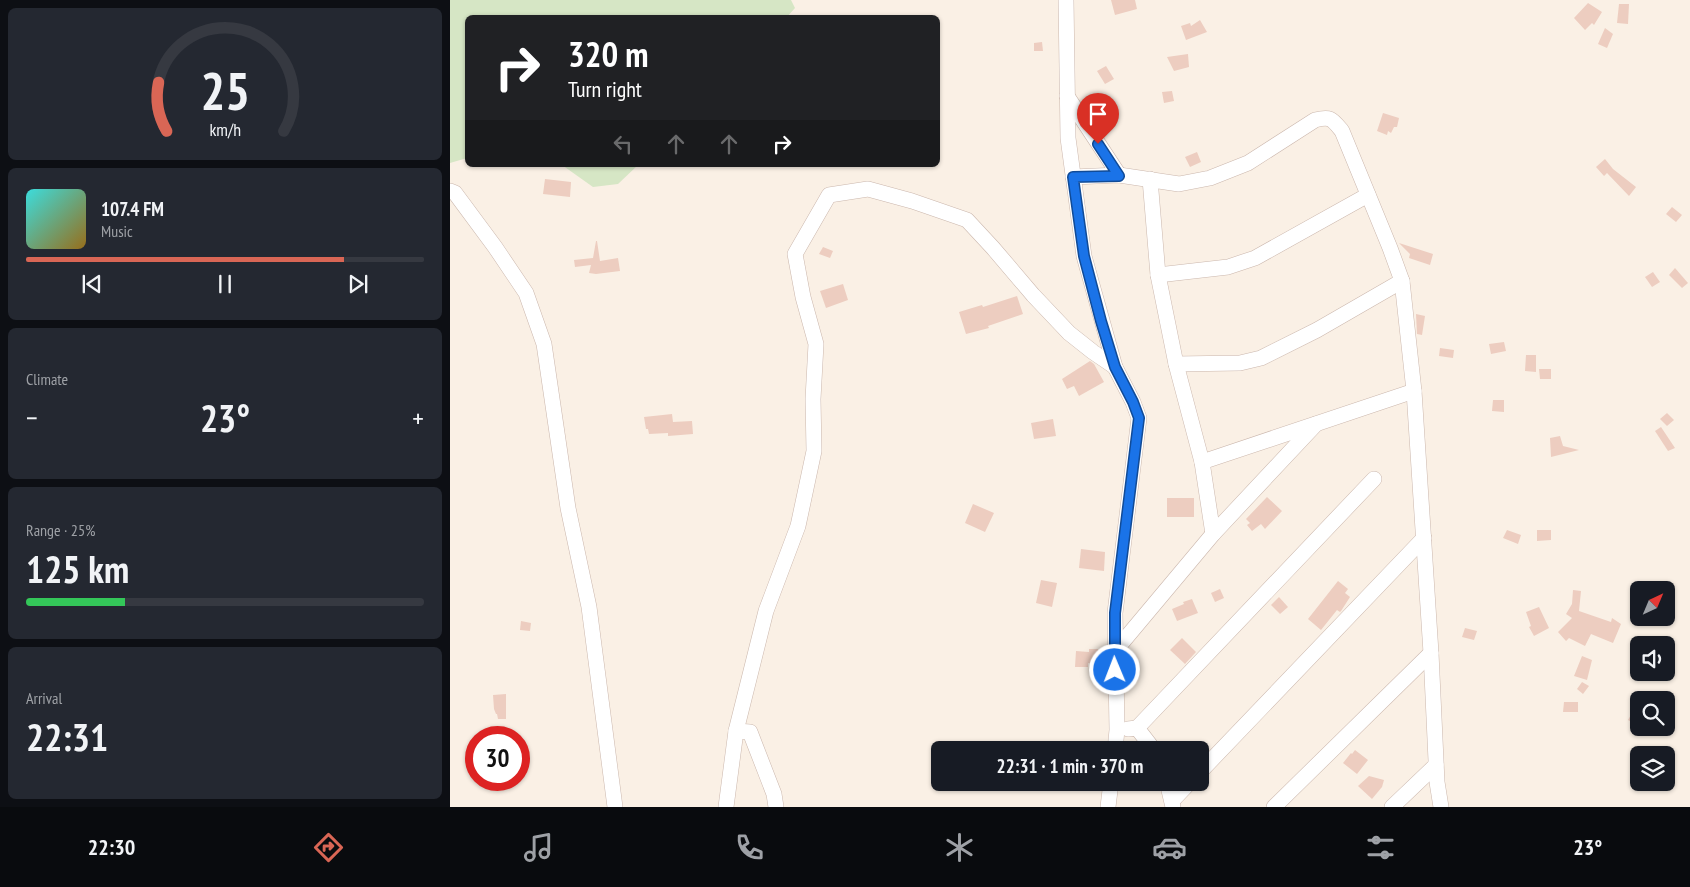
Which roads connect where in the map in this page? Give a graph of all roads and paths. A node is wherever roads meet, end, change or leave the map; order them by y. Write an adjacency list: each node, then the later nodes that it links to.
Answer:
1 (1066, 0): 2 (street)
2 (1067, 96): 3 (street); 4 (street)
3 (1119, 176): 4 (street); 5 (street)
4 (1073, 177): 11 (street)
5 (1150, 179): 7 (street); 8 (street)
6 (450, 191): 31 (street)
7 (1368, 195): 8 (street); 9 (street)
8 (1158, 275): 10 (street)
9 (1402, 281): 10 (street); 12 (street)
10 (1176, 364): 14 (street)
11 (1115, 367): 18 (street); 22 (street)
12 (1414, 391): 13 (street); 17 (street)
13 (1316, 424): 14 (street); 16 (street)
14 (1202, 462): 16 (street)
15 (1374, 479): 20 (street)
16 (1213, 534): 18 (street)
17 (1424, 538): 19 (street); 25 (street)
18 (1115, 650): 21 (street)
19 (1431, 653): 26 (street); 35 (street)
20 (1137, 728): 21 (street); 24 (street)
21 (1117, 730): 23 (street)
22 (736, 731): 32 (street); 33 (street)
23 (1115, 741)
24 (1147, 741)
25 (1209, 763)
26 (1436, 765): 36 (street); 37 (street)
27 (1110, 791): 34 (street)
28 (1169, 791): 30 (street)
29 (1183, 791): 30 (street)
30 (1173, 804)
31 (615, 807)
32 (726, 807)
33 (776, 807)
34 (1108, 807)
35 (1274, 807)
36 (1392, 807)
37 (1441, 807)

